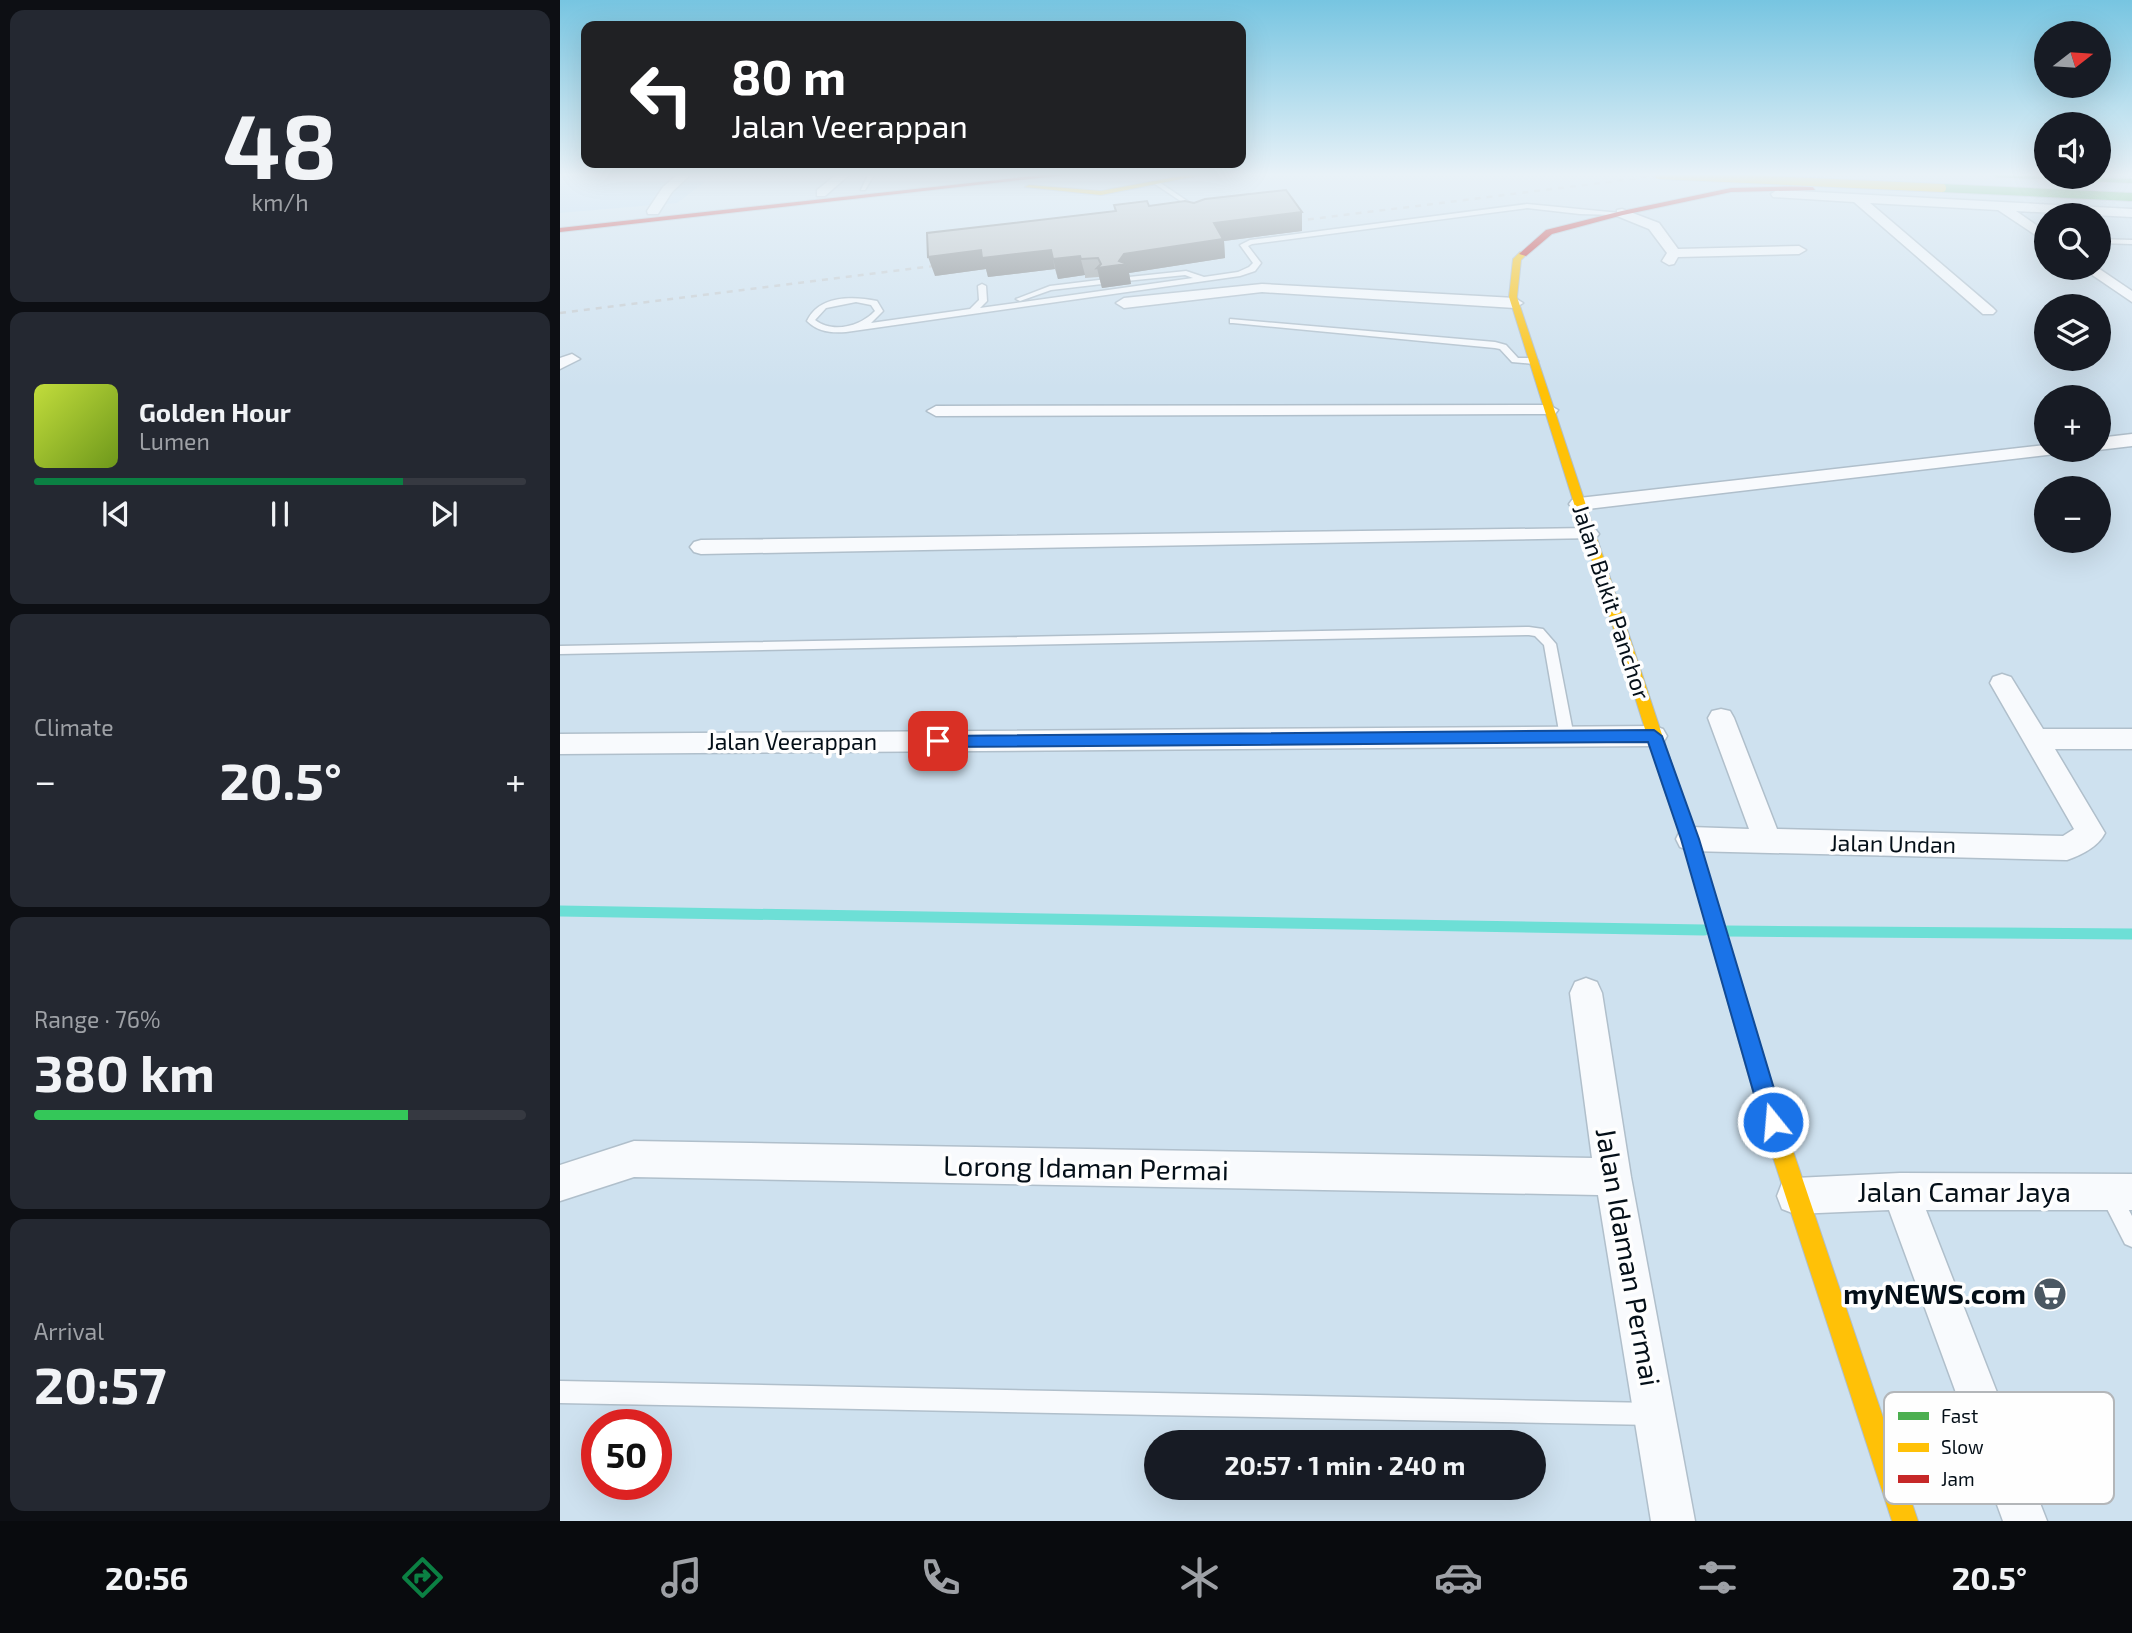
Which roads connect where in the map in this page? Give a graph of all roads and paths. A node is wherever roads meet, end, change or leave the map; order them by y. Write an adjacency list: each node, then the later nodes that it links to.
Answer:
1 (1245, 246): 7 (lane)
2 (1532, 246): 13 (main road, Jalan Bukit Panchor)
3 (1665, 246): 5 (street)
4 (1913, 246): 17 (street)
5 (1799, 250)
6 (1129, 279): 7 (lane)
7 (1206, 280): 14 (lane)
8 (2106, 280): 11 (street)
9 (1100, 282): 14 (lane)
10 (982, 286): 15 (lane)
11 (2132, 298)
12 (1124, 303): 13 (street)
13 (1515, 303): 21 (main road, Jalan Bukit Panchor)
14 (1006, 306): 15 (lane)
15 (974, 309): 18 (lane)
16 (880, 311): 18 (lane); 20 (lane); 20 (lane)
17 (1988, 311)
18 (932, 316): 20 (lane)
19 (1233, 321): 21 (lane)
20 (850, 328)
21 (1534, 361): 22 (main road, Jalan Bukit Panchor)
22 (1549, 410): 23 (street); 27 (main road, Jalan Bukit Panchor)
23 (936, 411)
24 (2132, 440): 25 (street)
25 (2111, 442)
26 (2034, 452): 27 (street)
27 (1580, 504): 28 (main road, Jalan Bukit Panchor)
28 (1589, 534): 29 (street); 33 (main road, Jalan Bukit Panchor)
29 (701, 547)
30 (560, 650): 34 (lane)
31 (2002, 683): 35 (street)
32 (1721, 719): 40 (street)
33 (1654, 736): 34 (street, Jalan Veerappan); 39 (main road, Jalan Bukit Panchor)
34 (1567, 737): 37 (street, Jalan Veerappan)
35 (2035, 738): 36 (street); 38 (street)
36 (2132, 739)
37 (560, 744)
38 (2091, 833): 40 (street, Jalan Undan)
39 (1690, 839): 40 (street, Jalan Undan); 46 (main road, Jalan Bukit Panchor)
40 (1768, 841)
41 (1586, 993): 42 (street, Jalan Idaman Permai)
42 (1613, 1177): 43 (street, Lorong Idaman Permai); 50 (street, Jalan Idaman Permai)
43 (561, 1181)
44 (1900, 1191): 45 (street, Jalan Camar Jaya); 46 (street, Jalan Camar Jaya); 49 (street)
45 (2120, 1192): 47 (lane)
46 (1795, 1196): 51 (main road, Jalan Bukit Panchor)
47 (2132, 1237)
48 (560, 1392): 50 (lane)
49 (1976, 1392)
50 (1654, 1414): 54 (street, Jalan Idaman Permai)
51 (1884, 1459)
52 (1899, 1504): 55 (main road, Jalan Bukit Panchor)
53 (2019, 1504): 56 (street)
54 (1673, 1521)
55 (1905, 1521)
56 (2025, 1521)

